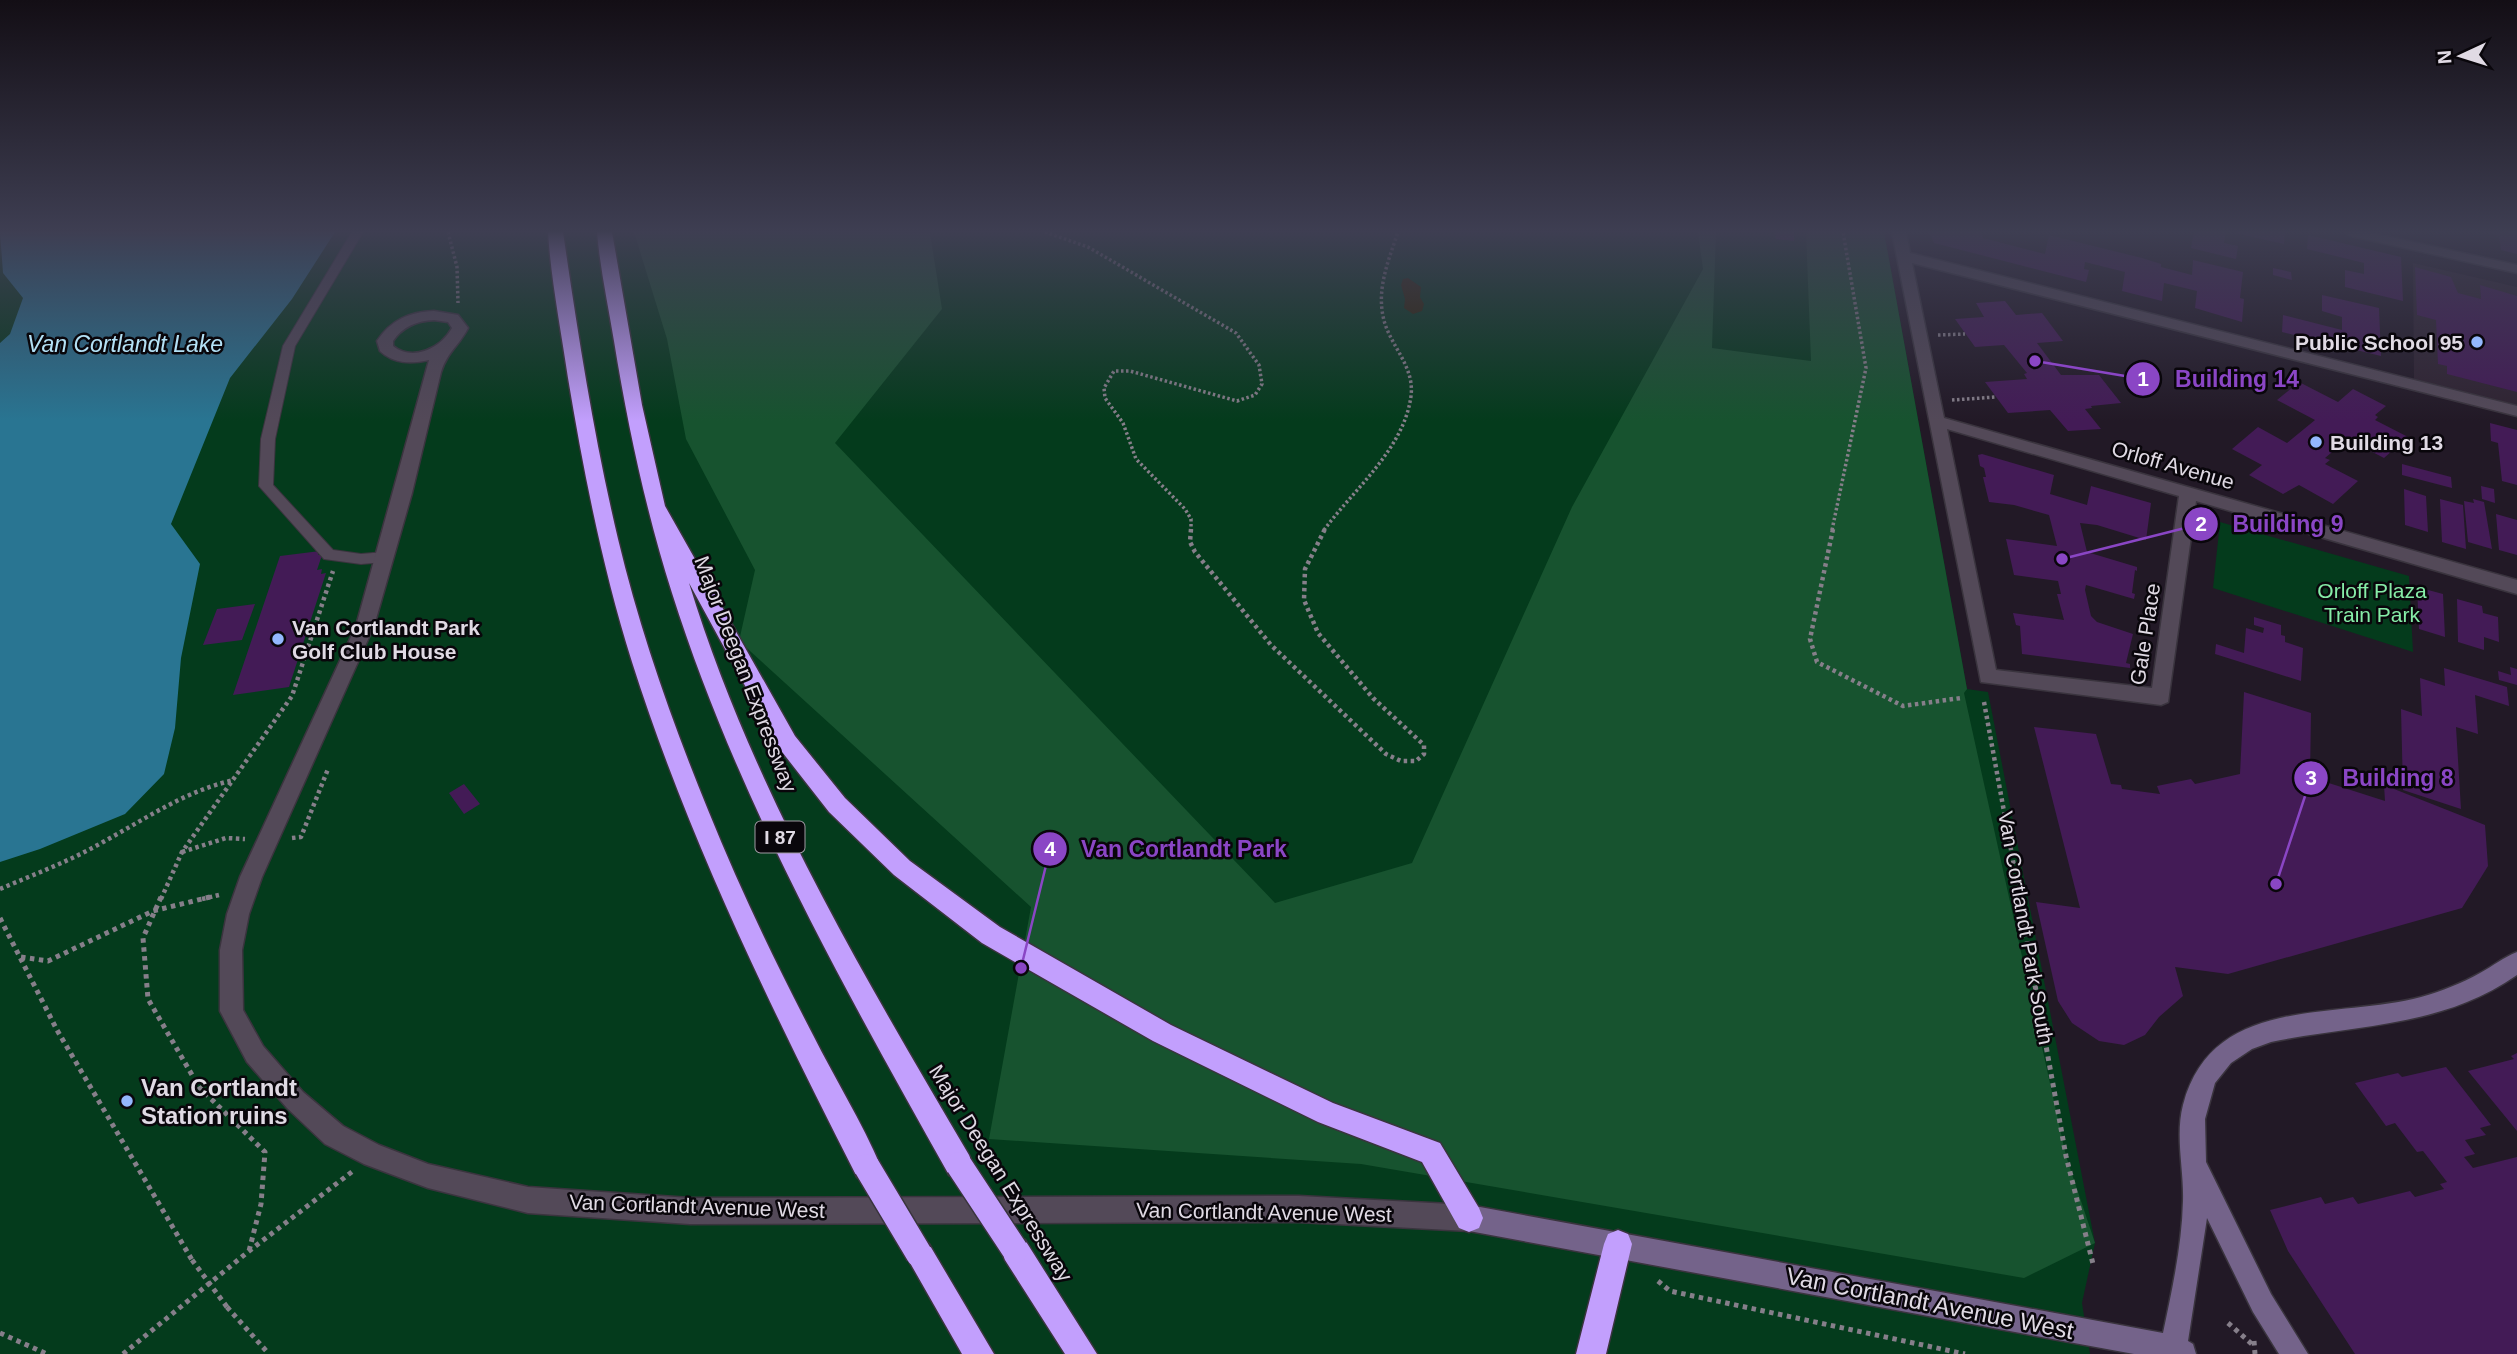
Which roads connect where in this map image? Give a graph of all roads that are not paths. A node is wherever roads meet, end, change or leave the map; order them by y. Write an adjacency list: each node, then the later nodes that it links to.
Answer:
1 (319, 295): 11 (lane)
2 (565, 295): 17 (highway, bridge)
3 (614, 295): 10 (highway, Major Deegan Expressway / I 87)
4 (1912, 295): 8 (street)
5 (2059, 295): 7 (street)
6 (440, 351): 11 (street, Van Cortlandt Avenue West)
7 (2517, 411)
8 (1937, 421): 9 (street, Orloff Avenue); 9 (street, Gale Place)
9 (2188, 493): 12 (street, Orloff Avenue)
10 (657, 508): 15 (highway); 21 (highway, Major Deegan Expressway / I 87, bridge)
11 (385, 557): 15 (street, Van Cortlandt Avenue West)
12 (2517, 586)
13 (2517, 962): 14 (main road, Van Cortlandt Avenue West)
14 (2194, 1164): 18 (main road, Van Cortlandt Avenue West); 23 (main road)
15 (1469, 1218): 16 (main road, Van Cortlandt Avenue West)
16 (1618, 1244): 18 (main road, Van Cortlandt Avenue West); 22 (highway)
17 (954, 1313): 19 (highway); 20 (highway)
18 (2177, 1352)
19 (966, 1354)
20 (979, 1354)
21 (1082, 1354)
22 (1591, 1354)
23 (2295, 1354)

